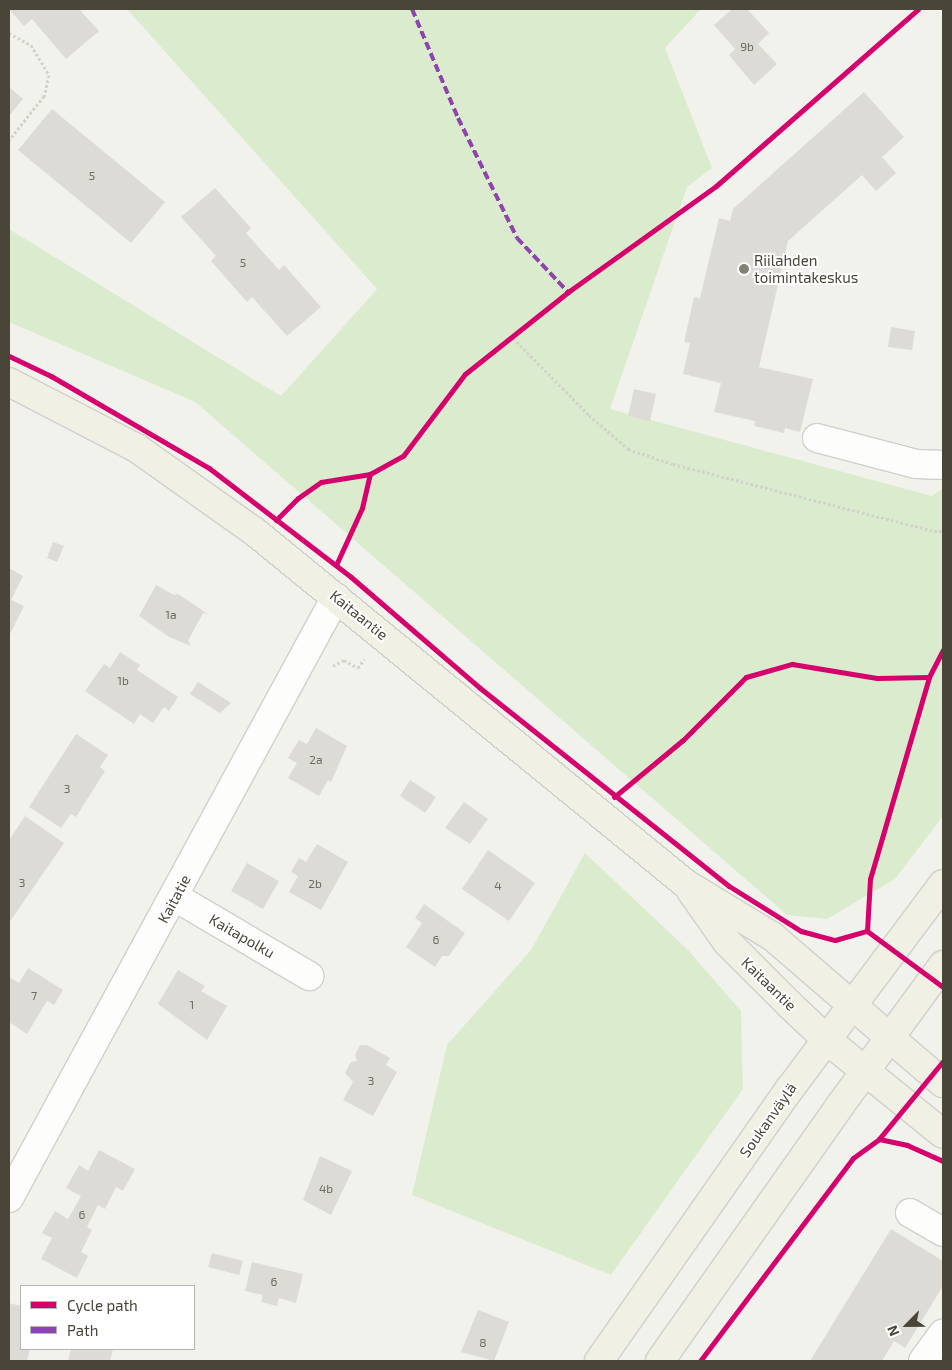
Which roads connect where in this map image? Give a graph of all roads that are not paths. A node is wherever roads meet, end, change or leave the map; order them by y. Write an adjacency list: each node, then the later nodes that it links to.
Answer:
1 (9, 382): 4 (main road, Kaitaantie)
2 (817, 438): 3 (street)
3 (943, 465)
4 (336, 597): 5 (main road, Kaitaantie); 7 (street, Kaitatie)
5 (686, 884): 10 (main road, Kaitaantie); 12 (main road, Kaitaantie)
6 (943, 884): 10 (main road, Soukanväylä)
7 (175, 897): 9 (street, Kaitapolku); 16 (street, Kaitatie)
8 (943, 966): 11 (main road)
9 (309, 976)
10 (855, 1004): 11 (main road, Kaitaantie); 12 (main road, Soukanväylä)
11 (892, 1037): 13 (main road); 14 (main road, Kaitaantie)
12 (827, 1040): 13 (main road, Kaitaantie); 20 (main road, Soukanväylä)
13 (866, 1071): 15 (main road, Kaitaantie); 21 (main road)
14 (943, 1083)
15 (943, 1134)
16 (9, 1198)
17 (910, 1213): 18 (street)
18 (943, 1232)
19 (943, 1333): 22 (street)
20 (599, 1361)
21 (660, 1361)
22 (923, 1361)

